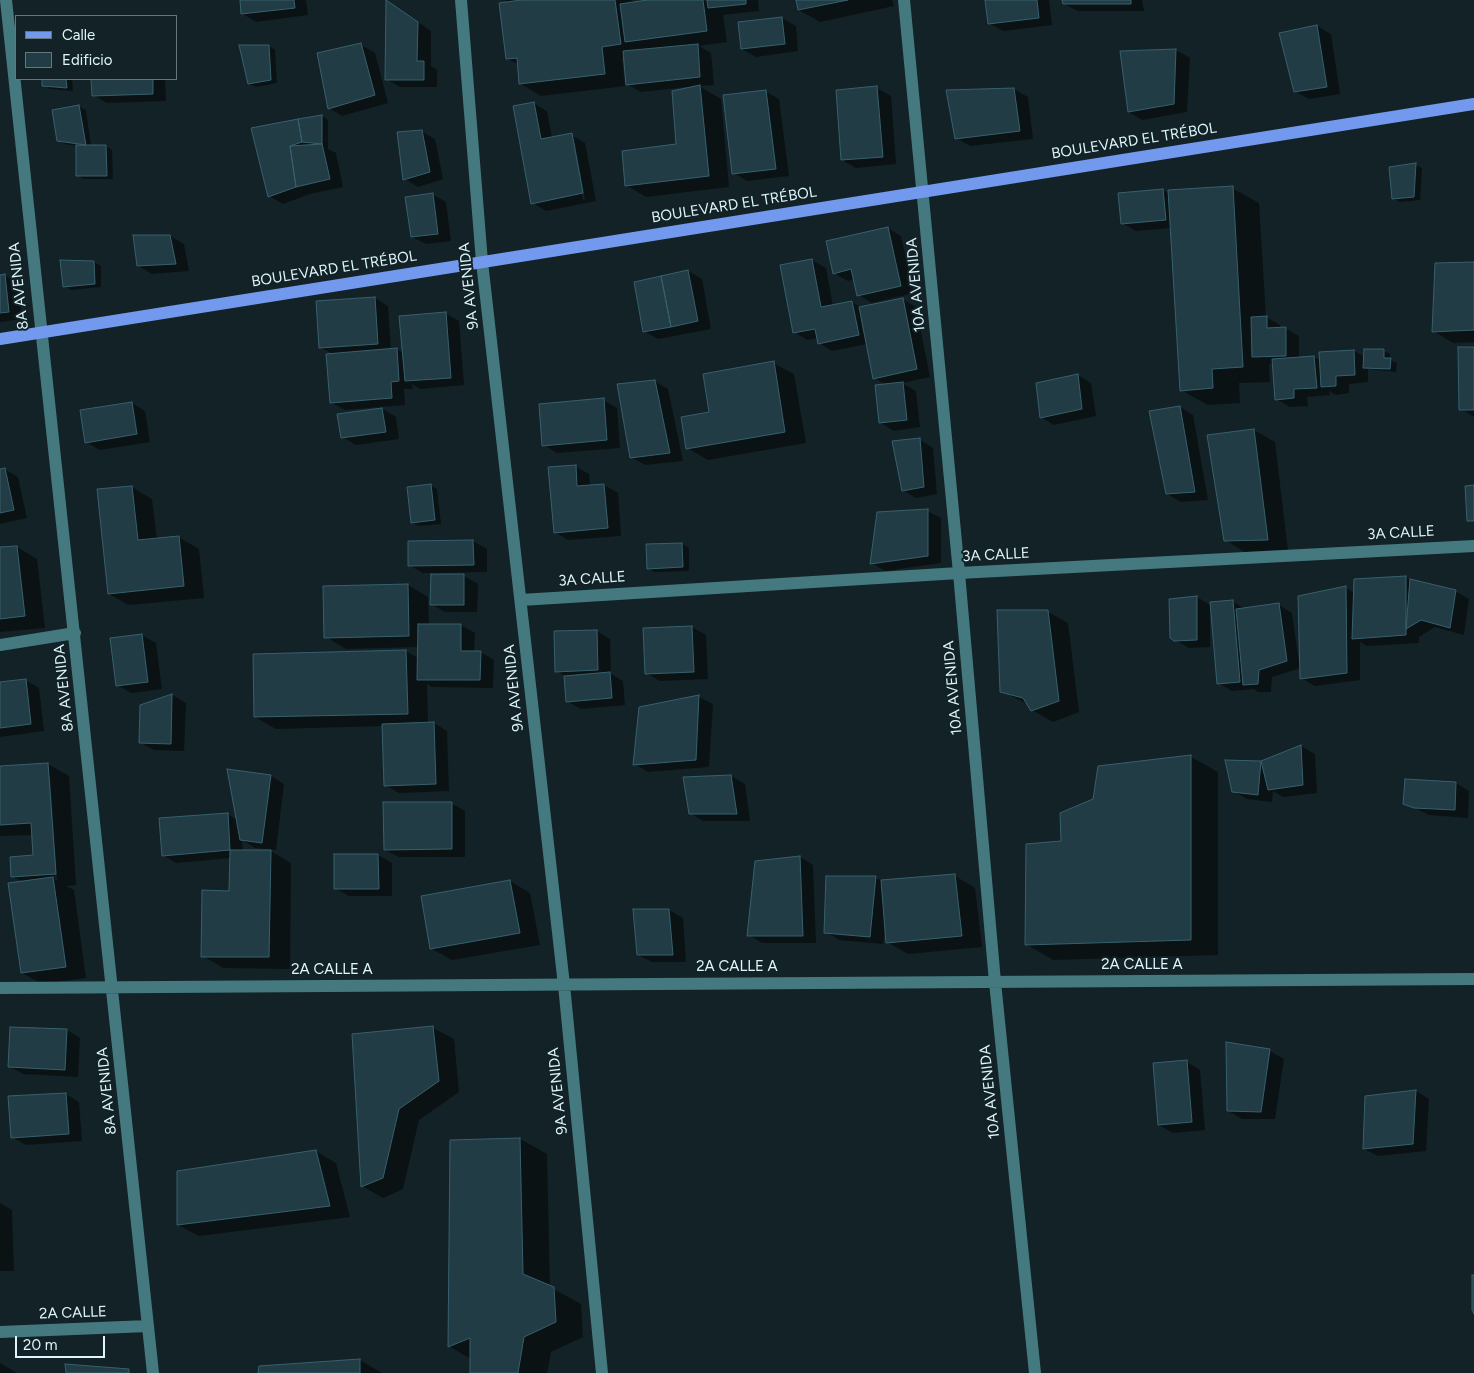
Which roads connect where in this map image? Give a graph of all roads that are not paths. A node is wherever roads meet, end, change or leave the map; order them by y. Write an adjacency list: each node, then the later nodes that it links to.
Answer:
1 (6, 0): 7 (street, 8A AVENIDA)
2 (461, 0): 6 (street, 9A AVENIDA)
3 (904, 0): 5 (street, 10A AVENIDA)
4 (1474, 104): 5 (main road, BOULEVARD EL TRÉBOL)
5 (924, 190): 6 (main road, BOULEVARD EL TRÉBOL); 10 (street, 10A AVENIDA)
6 (482, 262): 7 (main road, BOULEVARD EL TRÉBOL); 11 (street, 9A AVENIDA)
7 (40, 333): 8 (main road, BOULEVARD EL TRÉBOL); 12 (street, 8A AVENIDA)
8 (0, 338)
9 (1474, 546): 10 (street, 3A CALLE)
10 (959, 573): 11 (street, 3A CALLE); 15 (street, 10A AVENIDA)
11 (521, 600): 16 (street, 9A AVENIDA)
12 (75, 633): 13 (street); 17 (street, 8A AVENIDA)
13 (0, 645)
14 (1474, 980): 15 (street, 2A CALLE A)
15 (995, 982): 16 (street, 2A CALLE A); 23 (street, 10A AVENIDA)
16 (564, 985): 17 (street, 2A CALLE A); 22 (street, 9A AVENIDA)
17 (112, 987): 18 (street, 2A CALLE A); 19 (street, 8A AVENIDA)
18 (0, 988)
19 (148, 1326): 20 (street, 2A CALLE); 21 (street, 8A AVENIDA)
20 (0, 1332)
21 (153, 1373)
22 (602, 1373)
23 (1036, 1373)

